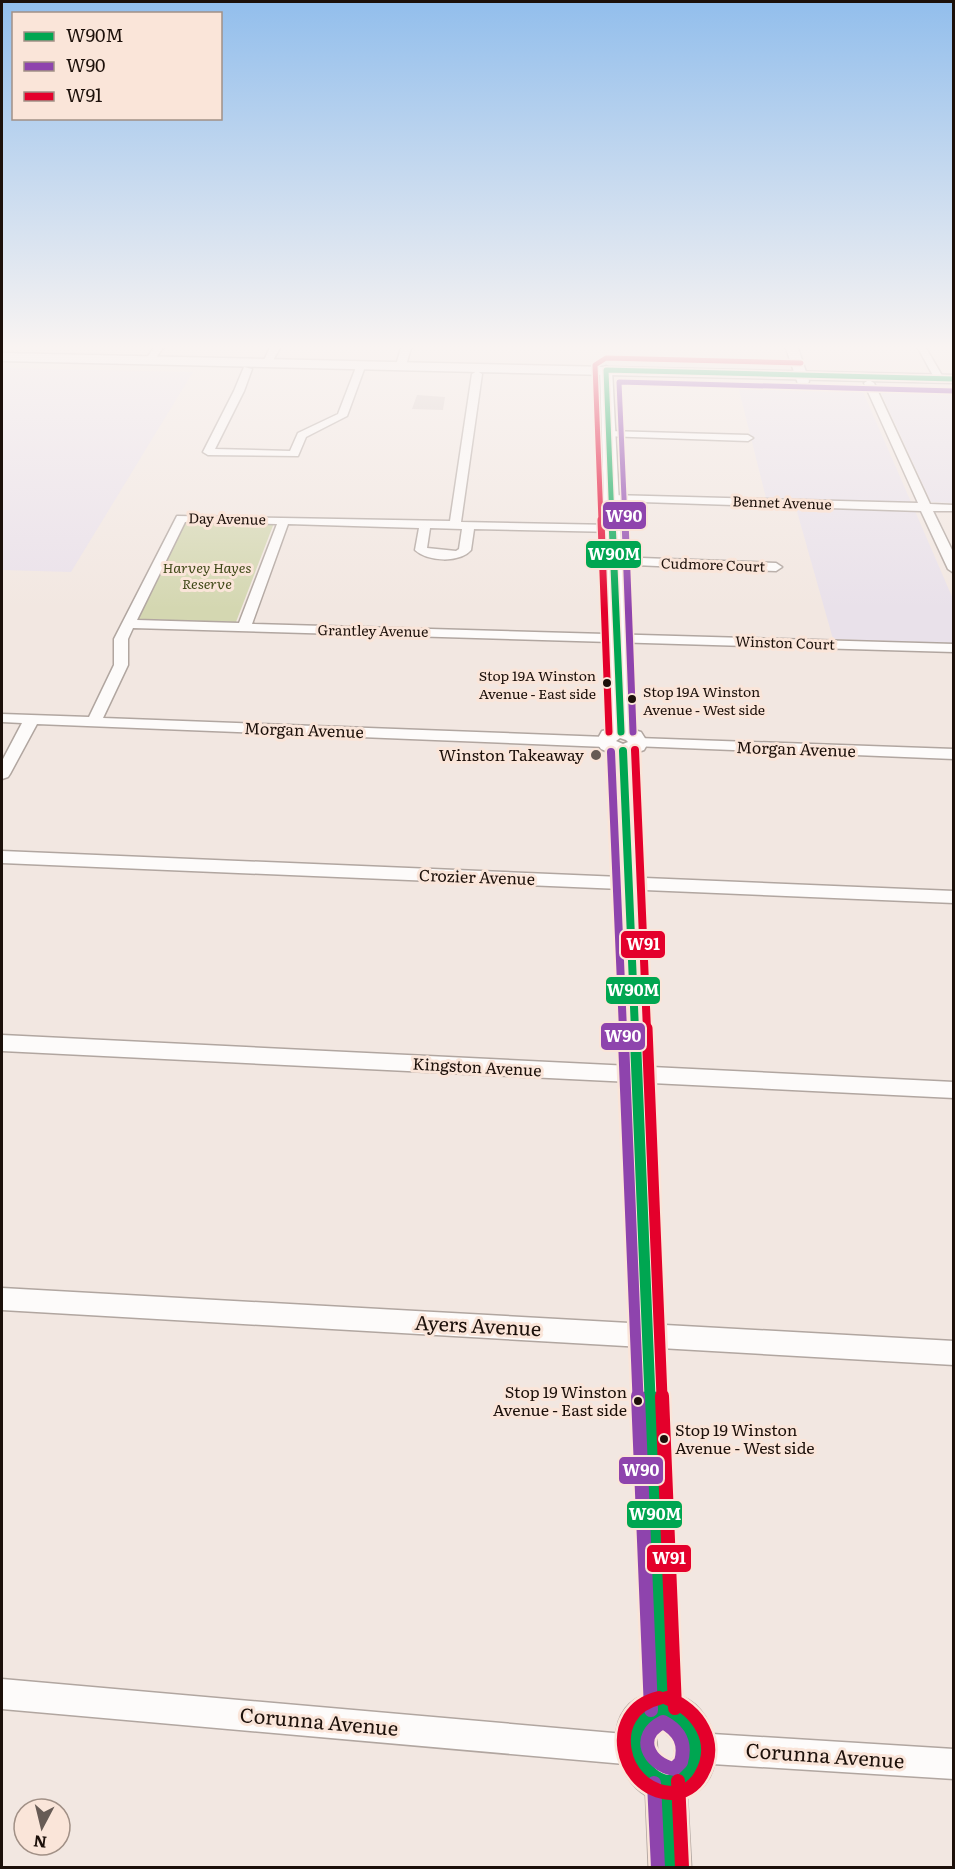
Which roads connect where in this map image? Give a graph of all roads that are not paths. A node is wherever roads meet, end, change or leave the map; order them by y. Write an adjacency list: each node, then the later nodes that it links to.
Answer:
1 (216, 435): 2 (street)
2 (302, 435)
3 (468, 435): 13 (street)
4 (608, 435): 8 (street)
5 (651, 435): 7 (street)
6 (893, 435): 9 (street)
7 (748, 438)
8 (611, 498): 9 (street, Bennet Avenue); 15 (street)
9 (925, 507): 10 (street, Bennet Avenue); 18 (street)
10 (954, 508)
11 (284, 520): 12 (street, Day Avenue); 19 (street, Day Avenue); 20 (street)
12 (425, 524): 13 (street, Day Avenue); 14 (street)
13 (454, 525): 14 (street, Day Avenue)
14 (469, 525): 15 (street, Day Avenue)
15 (613, 529): 16 (street)
16 (614, 561): 17 (street, Cudmore Court); 21 (street)
17 (776, 567)
18 (954, 569)
19 (128, 624): 20 (street, Grantley Avenue); 25 (street, Day Avenue)
20 (244, 627): 21 (street, Grantley Avenue)
21 (617, 637): 22 (street, Winston Court); 26 (street)
22 (954, 648)
23 (2, 718): 24 (street, Morgan Avenue)
24 (32, 719): 25 (street, Morgan Avenue); 28 (street)
25 (94, 721): 26 (street, Morgan Avenue)
26 (622, 742): 27 (street, Morgan Avenue); 30 (street)
27 (954, 754)
28 (2, 774)
29 (2, 857): 30 (street, Crozier Avenue)
30 (628, 883): 31 (street, Crozier Avenue); 33 (street)
31 (954, 897)
32 (2, 1043): 33 (street, Kingston Avenue)
33 (637, 1074): 34 (street, Kingston Avenue); 36 (street)
34 (954, 1090)
35 (2, 1299): 36 (street, Ayers Avenue)
36 (648, 1335): 37 (street, Ayers Avenue); 39 (street)
37 (954, 1353)
38 (2, 1694): 41 (street, Corunna Avenue)
39 (663, 1709): 40 (street); 41 (street)
40 (696, 1748): 42 (street, Corunna Avenue); 43 (street)
41 (636, 1750): 43 (street)
42 (954, 1764)
43 (666, 1782): 44 (street)
44 (670, 1868)

